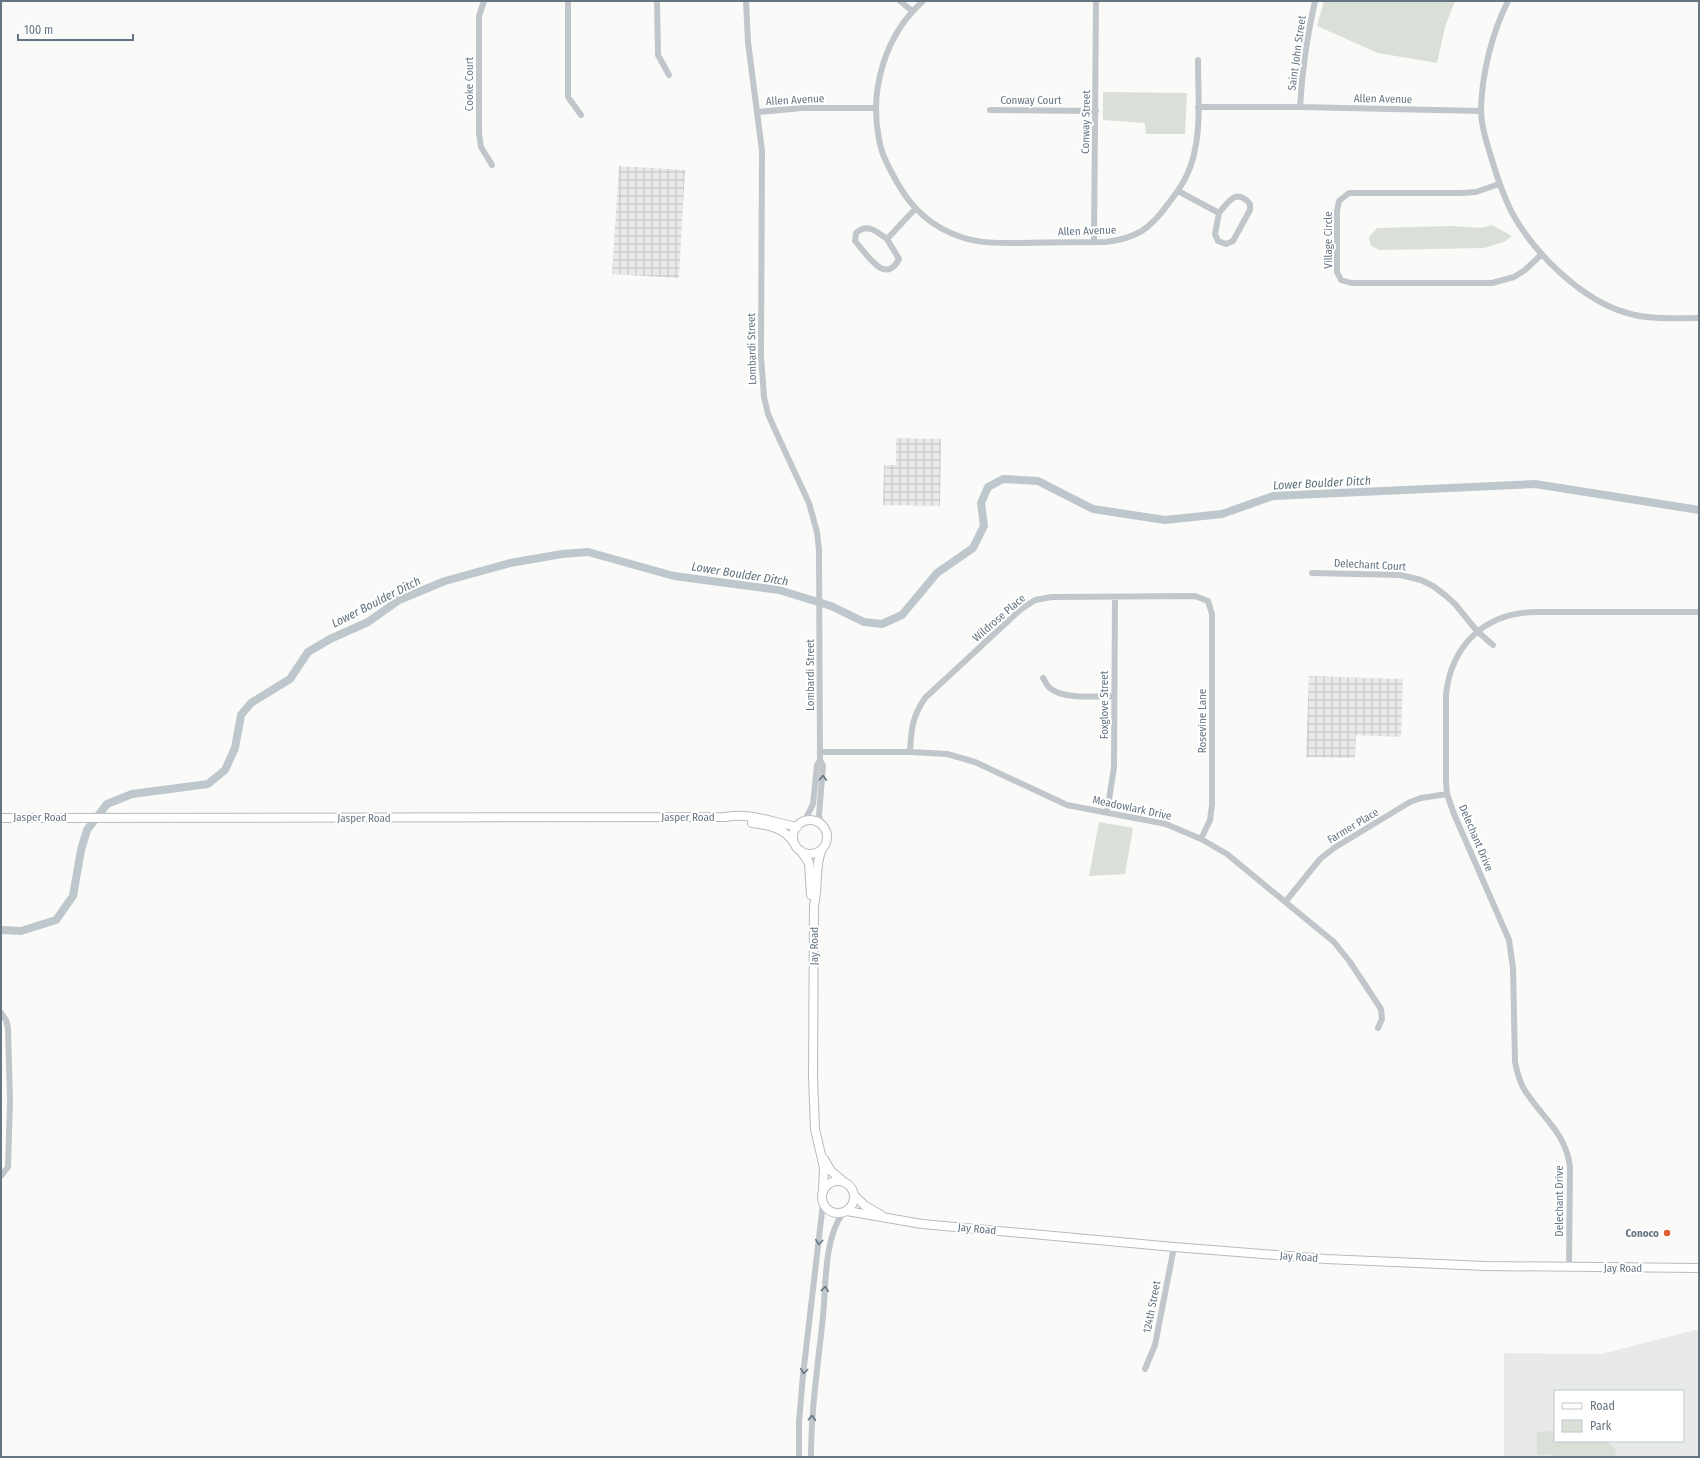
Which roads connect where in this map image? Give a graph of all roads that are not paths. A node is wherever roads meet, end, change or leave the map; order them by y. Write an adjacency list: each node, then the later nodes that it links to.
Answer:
1 (484, 1): 21 (street, Cooke Court)
2 (568, 1): 20 (street)
3 (657, 1): 12 (street)
4 (746, 1): 19 (street, Lombardi Street)
5 (900, 1): 10 (street)
6 (923, 1): 10 (street)
7 (1096, 1): 17 (street, Conway Street)
8 (1315, 1): 14 (street, Saint John Street)
9 (1508, 1): 18 (street)
10 (912, 11): 15 (street)
11 (1198, 60): 13 (street)
12 (669, 75)
13 (1198, 107): 14 (street, Allen Avenue); 23 (street, Allen Avenue)
14 (1300, 107): 18 (street, Allen Avenue)
15 (876, 108): 19 (street, Allen Avenue); 24 (street, Allen Avenue)
16 (990, 110): 17 (street, Conway Court)
17 (1096, 111): 27 (street, Conway Street)
18 (1481, 111): 22 (street)
19 (758, 112): 38 (street, Lombardi Street)
20 (581, 115)
21 (492, 165)
22 (1499, 184): 28 (street); 28 (street, Village Circle)
23 (1178, 190): 25 (street); 27 (street, Allen Avenue)
24 (915, 209): 26 (street); 27 (street, Allen Avenue)
25 (1219, 213): 25 (street)
26 (887, 239): 26 (street)
27 (1094, 242)
28 (1542, 254): 29 (street)
29 (1699, 318)
30 (1312, 573): 34 (street, Delechant Court)
31 (1115, 597): 32 (street, Wildrose Place); 37 (street, Foxglove Street); 39 (street, Wildrose Place)
32 (1208, 601): 47 (street, Rosevine Lane)
33 (1699, 612): 34 (street, Delechant Drive)
34 (1477, 631): 35 (street, Delechant Court); 41 (street, Delechant Drive)
35 (1493, 645)
36 (1043, 678): 37 (street)
37 (1114, 696): 42 (street, Foxglove Street)
38 (821, 752): 39 (street, Meadowlark Drive); 40 (street, Lombardi Street)
39 (910, 752): 42 (street, Meadowlark Drive)
40 (820, 760): 45 (street, Lombardi Street); 46 (street, Lombardi Street, one-way to 40)
41 (1447, 794): 51 (street, Farmer Place); 64 (street, Delechant Drive)
42 (1106, 813): 47 (street, Meadowlark Drive)
43 (1, 818): 44 (street, Jasper Road)
44 (726, 818): 45 (street, Jasper Road); 48 (street, Jasper Road)
45 (801, 824): 46 (street); 48 (street)
46 (821, 824): 49 (street)
47 (1201, 839): 51 (street, Meadowlark Drive)
48 (795, 844): 50 (street)
49 (822, 849): 50 (street); 52 (street, Jay Road)
50 (801, 851): 52 (street, Jay Road)
51 (1286, 901): 54 (street, Meadowlark Drive)
52 (814, 905): 55 (street, Jay Road)
53 (1, 1013): 56 (street)
54 (1378, 1028)
55 (821, 1155): 57 (street, Jay Road); 58 (street, Jay Road)
56 (1, 1176)
57 (843, 1181): 58 (street); 59 (street)
58 (823, 1190): 60 (street)
59 (854, 1195): 61 (street); 62 (street, Jay Road)
60 (823, 1204): 61 (street); 67 (street, one-way to 67)
61 (845, 1212): 62 (street, Jay Road); 68 (street, one-way to 61)
62 (901, 1220): 63 (street, Jay Road)
63 (1174, 1248): 64 (street, Jay Road); 66 (street, 124th Street)
64 (1570, 1267): 65 (street, Jay Road)
65 (1699, 1268)
66 (1145, 1369)
67 (799, 1457)
68 (811, 1457)

